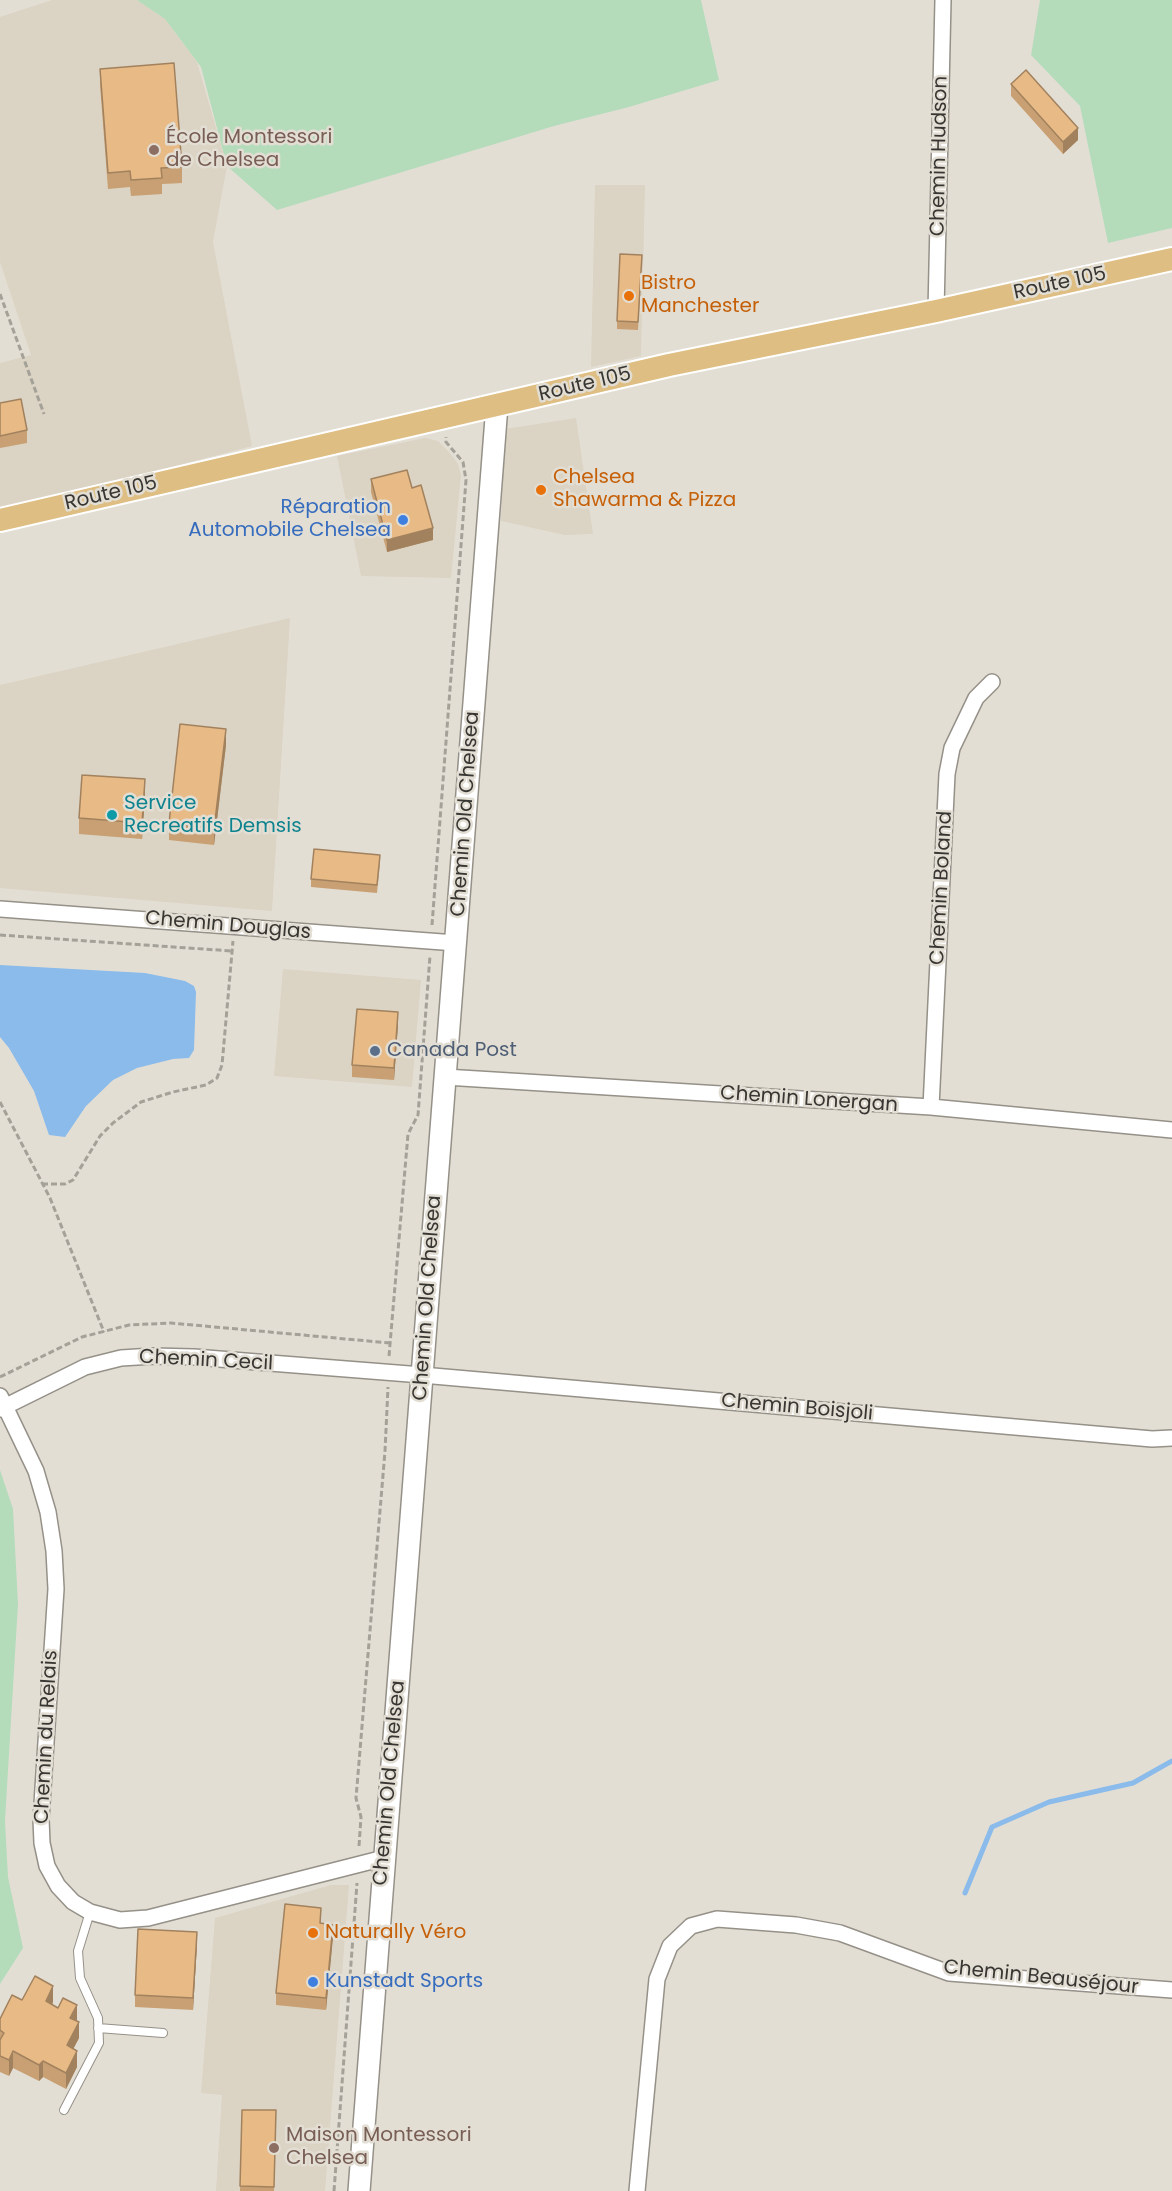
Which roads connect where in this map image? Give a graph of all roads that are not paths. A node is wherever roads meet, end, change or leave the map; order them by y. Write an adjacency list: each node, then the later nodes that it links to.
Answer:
1 (943, 0): 3 (street, Chemin Hudson)
2 (1172, 259): 3 (main road, Route 105)
3 (936, 311): 4 (main road, Route 105)
4 (497, 405): 5 (main road, Route 105); 8 (street, Chemin Old Chelsea)
5 (0, 520)
6 (992, 682): 10 (street, Chemin Boland)
7 (0, 909): 8 (street, Chemin Douglas)
8 (456, 943): 9 (street, Chemin Old Chelsea)
9 (445, 1077): 10 (street, Chemin Lonergan); 12 (street, Chemin Old Chelsea)
10 (931, 1107): 11 (street, Chemin Lonergan)
11 (1172, 1130)
12 (422, 1375): 13 (street, Chemin Cecil); 14 (street, Chemin Boisjoli); 15 (street, Chemin Old Chelsea)
13 (2, 1403): 16 (street, Chemin du Relais)
14 (1172, 1438)
15 (384, 1858): 16 (street, Chemin du Relais); 21 (street, Chemin Old Chelsea)
16 (90, 1912): 18 (lane)
17 (1172, 1990): 22 (street, Chemin Beauséjour)
18 (98, 2028): 19 (lane); 20 (lane)
19 (164, 2033)
20 (64, 2110)
21 (359, 2191)
22 (637, 2191)

